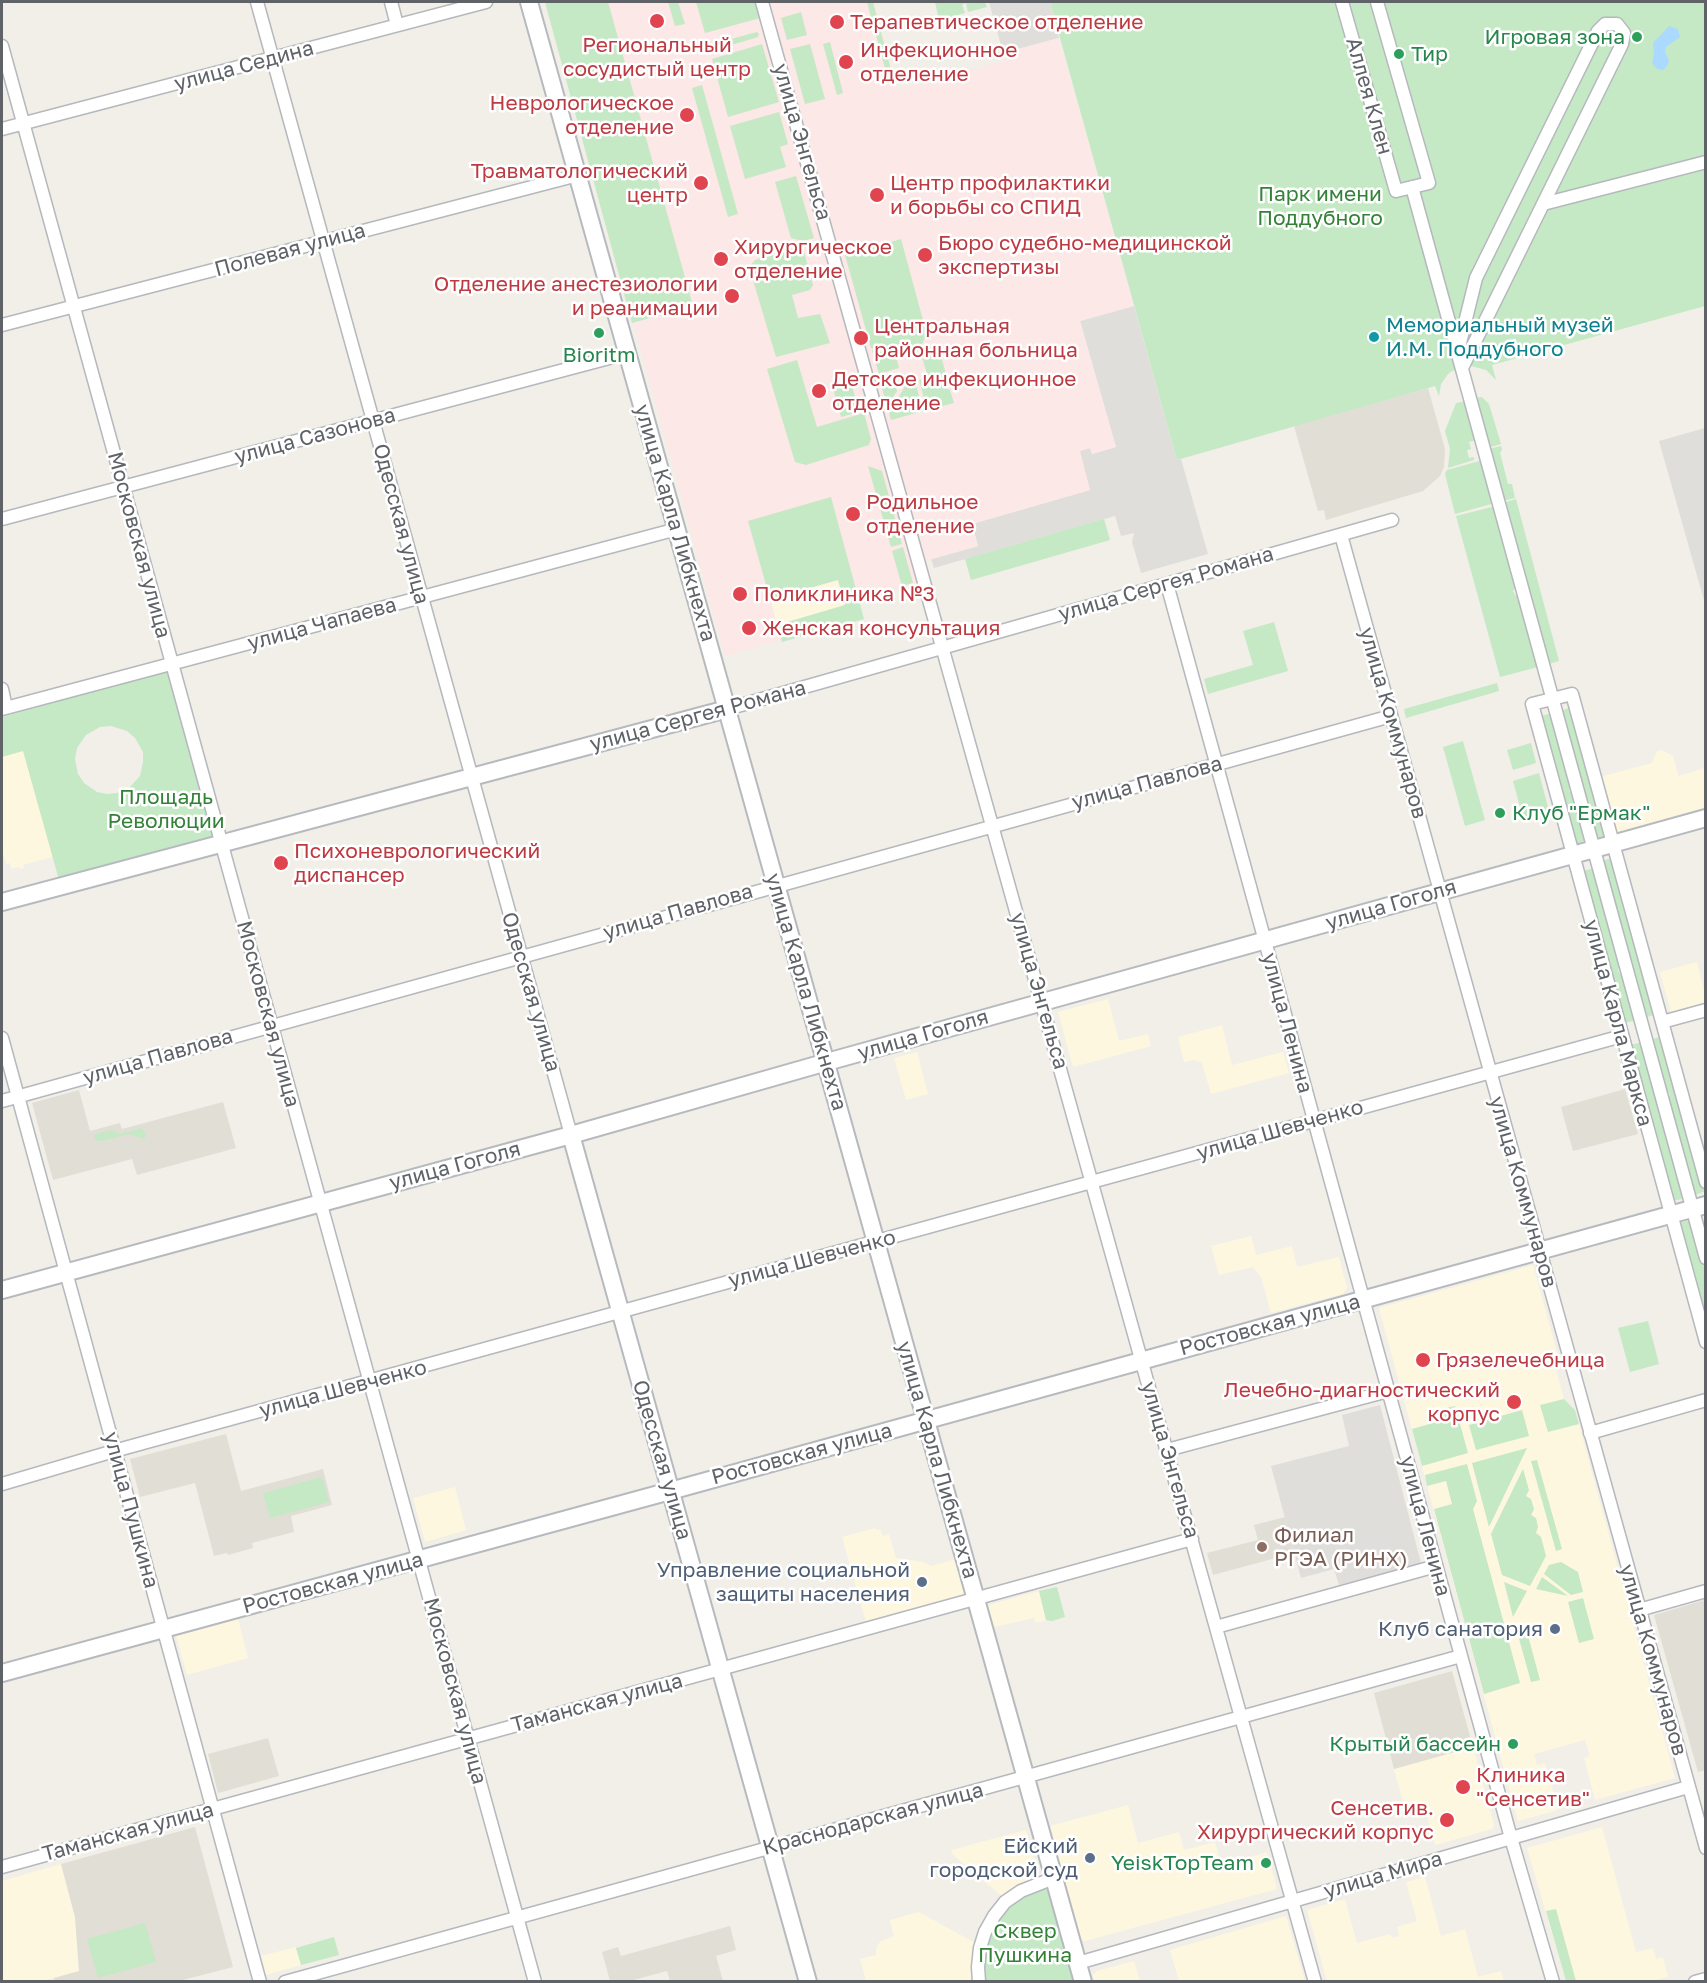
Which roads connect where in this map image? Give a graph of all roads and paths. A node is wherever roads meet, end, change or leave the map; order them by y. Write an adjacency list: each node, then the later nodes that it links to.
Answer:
1 (257, 2): 10 (street, Одесская улица)
2 (391, 2): 8 (street)
3 (486, 2): 8 (street, улица Седина)
4 (529, 2): 14 (street, улица Карла Либкнехта)
5 (762, 2): 31 (street, улица Энгельса)
6 (1342, 2): 15 (street, Аллея Клен)
7 (1377, 2): 15 (street)
8 (397, 25): 10 (street, улица Седина)
9 (2, 46): 11 (street, Московская улица)
10 (273, 58): 11 (street, улица Седина); 17 (street, Одесская улица)
11 (23, 124): 12 (street, улица Седина); 18 (street, Московская улица)
12 (2, 129)
13 (1706, 162): 16 (street)
14 (578, 176): 17 (street, Полевая улица); 21 (street, улица Карла Либкнехта)
15 (1412, 188): 20 (street)
16 (1543, 204): 20 (street); 22 (street)
17 (324, 242): 18 (street, Полевая улица); 23 (street, Одесская улица)
18 (73, 307): 19 (street, Полевая улица); 24 (street, Московская улица)
19 (2, 325)
20 (1458, 352): 22 (street)
21 (628, 353): 23 (street, улица Сазонова); 27 (street, улица Карла Либкнехта)
22 (1462, 368): 34 (street)
23 (373, 420): 24 (street, улица Сазонова); 30 (street, Одесская улица)
24 (124, 487): 25 (street, улица Сазонова); 32 (street, Московская улица)
25 (2, 519)
26 (1392, 520): 28 (street, улица Сергея Романа)
27 (677, 528): 30 (street, улица Чапаева); 36 (street, улица Карла Либкнехта)
28 (1341, 535): 29 (street, улица Сергея Романа); 37 (street, улица Коммунаров)
29 (1167, 584): 31 (street, улица Сергея Романа); 38 (street, улица Ленина)
30 (422, 598): 32 (street, улица Чапаева); 39 (street, Одесская улица)
31 (943, 648): 36 (street, улица Сергея Романа); 41 (street, улица Энгельса)
32 (171, 663): 35 (street, улица Чапаева); 42 (street, Московская улица)
33 (2, 689): 35 (street)
34 (1552, 699): 43 (street, улица Карла Маркса); 44 (street); 45 (street, улица Карла Маркса)
35 (4, 708)
36 (727, 709): 39 (street, улица Сергея Романа); 46 (street, улица Карла Либкнехта)
37 (1391, 716): 38 (street, улица Павлова); 47 (street, улица Коммунаров)
38 (1216, 764): 41 (street, улица Павлова); 49 (street, улица Ленина)
39 (471, 777): 42 (street, улица Сергея Романа); 50 (street, Одесская улица)
40 (1706, 818): 43 (street, улица Гоголя)
41 (993, 825): 46 (street, улица Павлова); 51 (street, улица Энгельса)
42 (221, 843): 48 (street, улица Сергея Романа); 54 (street, Московская улица)
43 (1613, 844): 44 (street, улица Гоголя); 53 (street, улица Карла Маркса)
44 (1594, 849): 45 (street, улица Гоголя); 66 (street)
45 (1573, 855): 47 (street, улица Гоголя); 55 (street, улица Карла Маркса)
46 (776, 884): 50 (street, улица Павлова); 57 (street, улица Карла Либкнехта)
47 (1440, 892): 49 (street, улица Гоголя); 58 (street, улица Коммунаров)
48 (2, 902)
49 (1265, 940): 51 (street, улица Гоголя); 61 (street, улица Ленина)
50 (521, 956): 54 (street, улица Павлова); 62 (street, Одесская улица)
51 (1042, 1002): 57 (street, улица Гоголя); 63 (street, улица Энгельса)
52 (1706, 1010): 53 (street)
53 (1662, 1022): 64 (street, улица Карла Маркса)
54 (271, 1025): 59 (street, улица Павлова); 65 (street, Московская улица)
55 (1622, 1036): 58 (street, улица Шевченко); 67 (street, улица Карла Маркса)
56 (2, 1038): 59 (street, улица Пушкина)
57 (826, 1062): 62 (street, улица Гоголя); 68 (street, улица Карла Либкнехта)
58 (1490, 1071): 61 (street, улица Шевченко); 69 (street, улица Коммунаров)
59 (17, 1096): 60 (street, улица Павлова); 71 (street, улица Пушкина)
60 (2, 1101)
61 (1314, 1121): 63 (street, улица Шевченко); 73 (street, улица Ленина)
62 (571, 1135): 65 (street, улица Гоголя); 74 (street, Одесская улица)
63 (1093, 1182): 68 (street, улица Шевченко); 76 (street, улица Энгельса)
64 (1706, 1182)
65 (320, 1203): 71 (street, улица Гоголя); 77 (street, Московская улица)
66 (1699, 1206): 67 (street, Ростовская улица); 70 (street)
67 (1671, 1214): 69 (street, Ростовская улица); 75 (street, улица Карла Маркса)
68 (876, 1242): 74 (street, улица Шевченко); 80 (street, улица Карла Либкнехта)
69 (1539, 1251): 73 (street, Ростовская улица); 81 (street, улица Коммунаров)
70 (1706, 1258)
71 (66, 1273): 72 (street, улица Гоголя); 82 (street, улица Пушкина)
72 (2, 1290)
73 (1363, 1299): 76 (street, Ростовская улица); 78 (street, улица Ленина)
74 (621, 1312): 77 (street, улица Шевченко); 85 (street, Одесская улица)
75 (1706, 1342)
76 (1143, 1360): 80 (street, Ростовская улица); 83 (street, улица Энгельса)
77 (369, 1382): 82 (street, улица Шевченко); 87 (street, Московская улица)
78 (1388, 1391): 83 (street); 88 (street, улица Ленина)
79 (1706, 1400): 81 (street)
80 (926, 1420): 85 (street, Ростовская улица); 90 (street, улица Карла Либкнехта)
81 (1590, 1432): 91 (street, улица Коммунаров)
82 (114, 1450): 84 (street, улица Шевченко); 93 (street, улица Пушкина)
83 (1167, 1450): 86 (street, улица Энгельса)
84 (2, 1484)
85 (671, 1491): 87 (street, Ростовская улица); 95 (street, Одесская улица)
86 (1192, 1539): 90 (street, Таманская улица); 92 (street, улица Энгельса)
87 (418, 1559): 93 (street, Ростовская улица); 98 (street, Московская улица)
88 (1436, 1566): 92 (street); 94 (street, улица Ленина)
89 (1706, 1591): 91 (street)
90 (976, 1599): 95 (street, Таманская улица); 99 (street, улица Карла Либкнехта)
91 (1639, 1610): 100 (street, улица Коммунаров)
92 (1216, 1627): 97 (street, улица Энгельса)
93 (163, 1629): 96 (street, Ростовская улица); 101 (street, улица Пушкина)
94 (1461, 1656): 97 (street, Краснодарская улица); 102 (street, улица Ленина)
95 (721, 1669): 98 (street, Таманская улица); 103 (street, Одесская улица)
96 (2, 1673)
97 (1242, 1717): 99 (street, Краснодарская улица); 107 (street, улица Энгельса)
98 (468, 1739): 101 (street, Таманская улица); 108 (street, Московская улица)
99 (1026, 1777): 103 (street, Краснодарская улица); 106 (street, улица Карла Либкнехта)
100 (1688, 1787): 102 (street, улица Мира); 104 (street, улица Коммунаров)
101 (213, 1809): 105 (street, Таманская улица); 111 (street, улица Пушкина)
102 (1511, 1838): 107 (street, улица Мира); 118 (street, улица Ленина)
103 (771, 1847): 108 (street, Краснодарская улица); 114 (street, Одесская улица)
104 (1706, 1848)
105 (2, 1867)
106 (1054, 1878): 109 (street, улица Карла Либкнехта); 115 (street)
107 (1293, 1901): 109 (street, улица Мира); 117 (street, улица Энгельса)
108 (517, 1917): 112 (street, Краснодарская улица); 113 (street, Московская улица)
109 (1078, 1963): 116 (street, улица Карла Либкнехта)
110 (1706, 1978): 119 (street)
111 (260, 1982)
112 (285, 1982)
113 (535, 1982)
114 (808, 1982)
115 (979, 1982)
116 (1083, 1982)
117 (1315, 1982)
118 (1553, 1982)
119 (1695, 1982)

